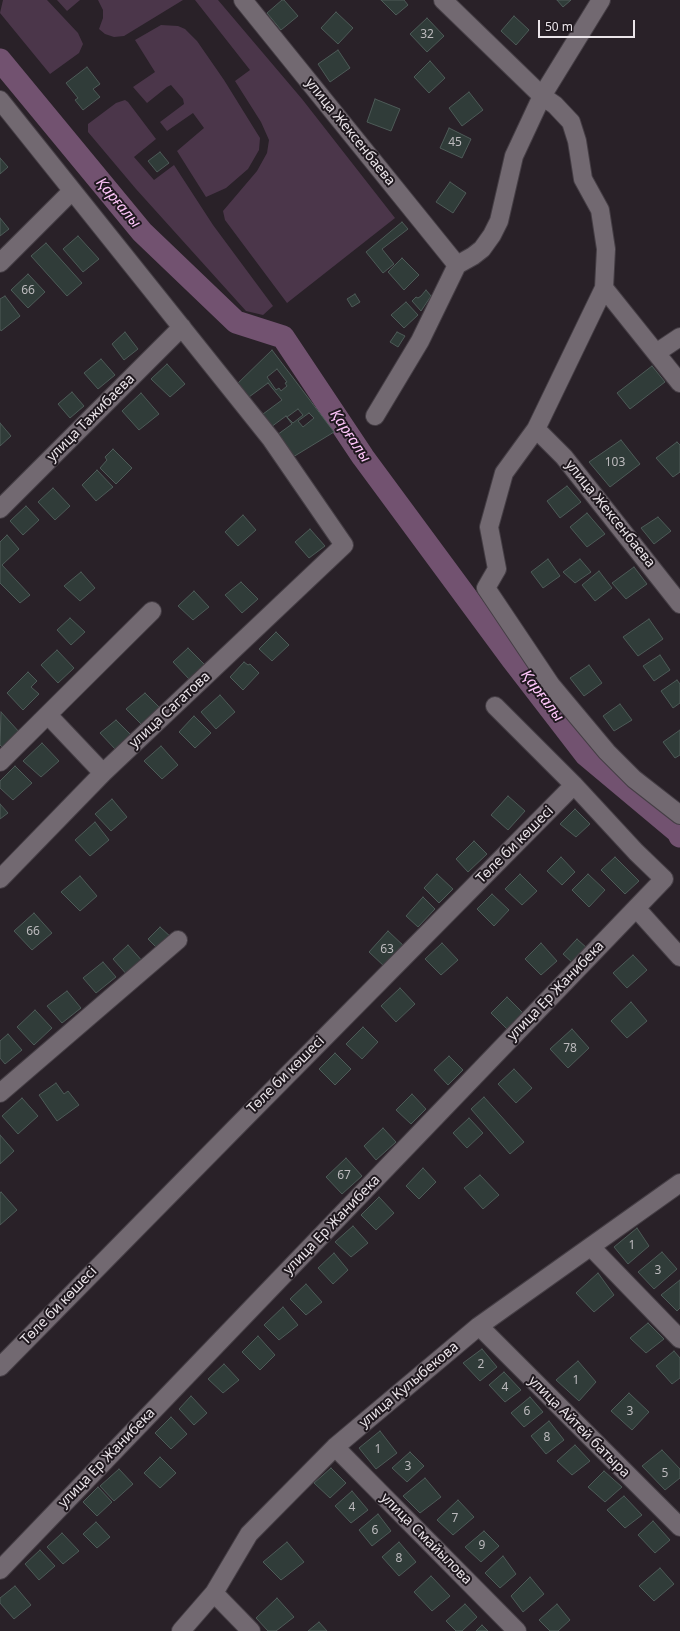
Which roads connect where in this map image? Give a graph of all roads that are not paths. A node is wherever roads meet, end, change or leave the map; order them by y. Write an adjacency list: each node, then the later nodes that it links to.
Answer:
1 (243, 0): 8 (street, улица Жексенбаева)
2 (443, 0): 4 (street)
3 (601, 0): 4 (street)
4 (542, 96): 8 (street); 9 (street)
5 (0, 100): 6 (street)
6 (72, 191): 7 (street); 10 (street)
7 (0, 263)
8 (457, 265): 14 (street)
9 (604, 288): 12 (street); 15 (street)
10 (182, 327): 16 (street, улица Тажибаева); 22 (street, улица Сагатова)
11 (680, 337): 12 (street)
12 (656, 353): 13 (street)
13 (680, 383)
14 (375, 416)
15 (536, 429): 17 (street, улица Жексенбаева); 24 (street)
16 (0, 509)
17 (680, 604)
18 (152, 611): 20 (street)
19 (495, 706): 23 (street)
20 (48, 715): 21 (street); 22 (street)
21 (0, 762)
22 (103, 773): 25 (street, улица Сагатова)
23 (574, 785): 26 (street, улица Ер Жанибека); 34 (street, Төле би көшесі)
24 (680, 815)
25 (0, 879)
26 (636, 908): 28 (street); 37 (street, улица Ер Жанибека)
27 (178, 940): 29 (street)
28 (680, 957)
29 (0, 1093)
30 (680, 1183): 31 (street, улица Кулыбекова)
31 (591, 1247): 32 (street, улица Кулыбекова); 33 (street)
32 (479, 1326): 35 (street, улица Кулыбекова); 36 (street, улица Айтей батыра)
33 (680, 1339)
34 (0, 1367)
35 (335, 1447): 38 (street, улица Кулыбекова); 41 (street, улица Смайылова)
36 (680, 1527)
37 (0, 1570)
38 (214, 1593): 39 (street, улица Кулыбекова); 40 (street)
39 (181, 1631)
40 (251, 1631)
41 (517, 1631)

